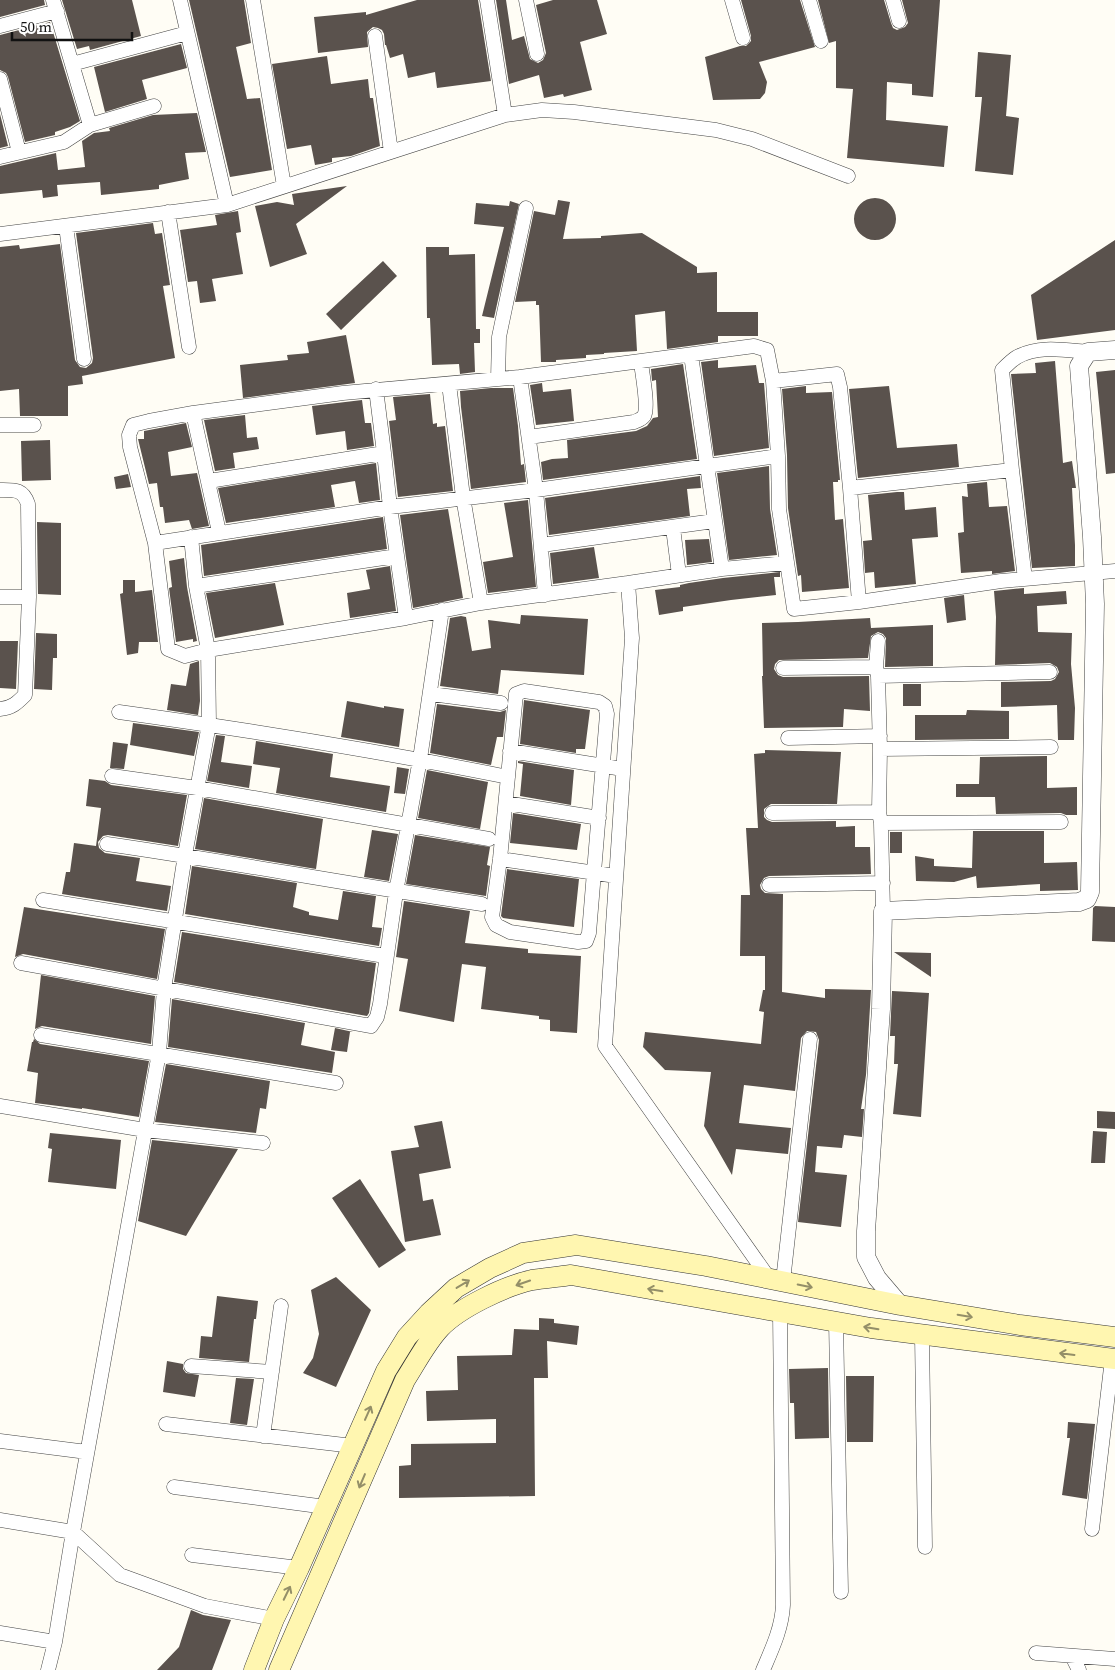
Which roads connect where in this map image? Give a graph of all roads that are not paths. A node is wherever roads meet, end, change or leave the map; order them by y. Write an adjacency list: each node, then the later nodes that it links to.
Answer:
1 (180, 0): 11 (street)
2 (253, 0): 25 (street)
3 (487, 0): 19 (street)
4 (526, 0): 15 (street)
5 (732, 0): 13 (street)
6 (809, 0): 14 (street)
7 (893, 0): 9 (street)
8 (55, 6): 10 (street); 16 (street)
9 (899, 21)
10 (0, 26)
11 (187, 33): 16 (street); 26 (street)
12 (375, 36): 22 (street)
13 (743, 38)
14 (821, 41)
15 (537, 54)
16 (72, 64): 20 (street)
17 (0, 79): 21 (street)
18 (154, 106): 20 (street)
19 (505, 114): 22 (street); 24 (street)
20 (90, 125): 21 (street)
21 (19, 152): 23 (street)
22 (390, 152): 25 (street)
23 (0, 157)
24 (848, 176)
25 (284, 186): 26 (street)
26 (227, 205): 28 (street)
27 (526, 208): 38 (street)
28 (168, 212): 29 (street); 31 (street)
29 (66, 226): 30 (street); 35 (street)
30 (0, 234)
31 (189, 347)
32 (1115, 350): 33 (street)
33 (1088, 352): 49 (street); 66 (street)
34 (691, 356): 36 (street); 39 (street); 48 (street)
35 (84, 359)
36 (641, 362): 37 (street); 45 (street)
37 (520, 377): 38 (street); 45 (street)
38 (498, 379): 40 (street)
39 (772, 381): 47 (street); 51 (street)
40 (449, 384): 41 (street); 54 (street)
41 (376, 389): 42 (street); 46 (street)
42 (193, 413): 50 (street); 60 (street)
43 (0, 425): 44 (street)
44 (34, 425)
45 (529, 437): 53 (street)
46 (384, 453): 50 (street); 55 (street)
47 (778, 456): 48 (street); 63 (street)
48 (708, 465): 53 (street); 56 (street)
49 (1012, 470): 51 (street); 68 (street)
50 (209, 481): 58 (street)
51 (850, 488): 74 (street)
52 (0, 490): 73 (street)
53 (536, 490): 54 (street); 61 (street)
54 (463, 497): 55 (street); 75 (street)
55 (390, 507): 58 (street); 62 (street)
56 (714, 521): 57 (street); 64 (street)
57 (673, 528): 61 (street); 67 (street)
58 (219, 532): 59 (street)
59 (191, 537): 60 (street); 70 (street)
60 (155, 543): 79 (street)
61 (542, 545): 71 (street)
62 (397, 556): 70 (street); 77 (street)
63 (786, 563): 64 (street); 74 (street)
64 (722, 569): 67 (street)
65 (1115, 571): 66 (street)
66 (1094, 573): 68 (street); 115 (street)
67 (679, 575): 69 (street)
68 (1024, 579): 74 (street)
69 (628, 583): 71 (street); 94 (street)
70 (196, 586): 79 (street)
71 (545, 595): 75 (street)
72 (0, 597): 73 (street)
73 (29, 597): 85 (street)
74 (859, 602)
75 (481, 603): 76 (street)
76 (442, 610): 77 (street); 83 (street)
77 (406, 618): 79 (street)
78 (878, 641): 81 (street)
79 (208, 650): 87 (street)
80 (783, 668): 81 (street)
81 (877, 672): 82 (street); 89 (street)
82 (1050, 672)
83 (431, 694): 84 (street); 92 (street)
84 (501, 703)
85 (0, 709)
86 (119, 712): 87 (street)
87 (209, 724): 92 (street); 97 (street)
88 (788, 738): 89 (street)
89 (880, 743): 90 (street); 101 (street)
90 (1051, 747)
91 (510, 751): 93 (street); 93 (street); 96 (street)
92 (420, 759): 96 (street); 103 (street)
93 (603, 766): 94 (street); 100 (street)
94 (623, 769): 109 (street)
95 (112, 776): 97 (street)
96 (508, 777): 98 (street)
97 (197, 788): 103 (street); 106 (street)
98 (506, 803): 100 (street); 107 (street)
99 (772, 813): 101 (street)
100 (599, 818): 108 (street)
101 (880, 818): 102 (street); 110 (street)
102 (1061, 822)
103 (409, 826): 104 (street); 112 (street)
104 (489, 840)
105 (107, 844): 106 (street)
106 (185, 855): 112 (street); 116 (street)
107 (500, 859): 108 (street); 108 (street)
108 (594, 872): 109 (street)
109 (616, 876): 127 (street)
110 (883, 883): 111 (street); 115 (street)
111 (768, 885)
112 (396, 892): 114 (street); 117 (street)
113 (43, 900): 116 (street)
114 (482, 904)
115 (883, 910): 128 (street)
116 (174, 922): 117 (street); 119 (street)
117 (386, 956): 119 (street)
118 (21, 963): 119 (street)
119 (164, 989): 122 (street)
120 (41, 1035): 122 (street)
121 (810, 1039): 127 (street)
122 (159, 1053): 123 (street); 125 (street)
123 (336, 1083)
124 (1, 1106): 125 (street)
125 (145, 1130): 126 (street); 142 (street)
126 (263, 1143)
127 (775, 1279): 128 (main road, one-way to 128); 141 (main road, one-way to 127)
128 (900, 1305): 132 (main road); 134 (main road, one-way to 134)
129 (281, 1306): 137 (street)
130 (780, 1312): 131 (main road); 159 (main road, one-way to 159); 162 (street)
131 (836, 1321): 132 (main road, one-way to 131); 151 (street)
132 (897, 1331): 133 (main road)
133 (922, 1335): 135 (main road, one-way to 133); 148 (street)
134 (1115, 1337)
135 (1113, 1359): 146 (street)
136 (191, 1366): 137 (street)
137 (272, 1372): 139 (street)
138 (166, 1424): 139 (street)
139 (263, 1436): 141 (street)
140 (0, 1441): 142 (street)
141 (353, 1446): 144 (main road)
142 (87, 1452): 147 (street)
143 (174, 1487): 144 (street)
144 (326, 1507): 150 (main road)
145 (0, 1520): 147 (street)
146 (1092, 1529)
147 (73, 1532): 152 (street); 154 (street)
148 (924, 1547)
149 (192, 1555): 150 (street)
150 (299, 1568): 152 (main road, one-way to 150)
151 (841, 1592)
152 (274, 1619): 155 (main road)
153 (0, 1633): 154 (street)
154 (55, 1642): 160 (street)
155 (263, 1647): 159 (main road); 161 (main road)
156 (1036, 1653): 157 (street)
157 (1072, 1656): 158 (street); 163 (street)
158 (1115, 1659)
159 (283, 1663)
160 (48, 1670)
161 (254, 1670)
162 (763, 1670)
163 (1079, 1670)

